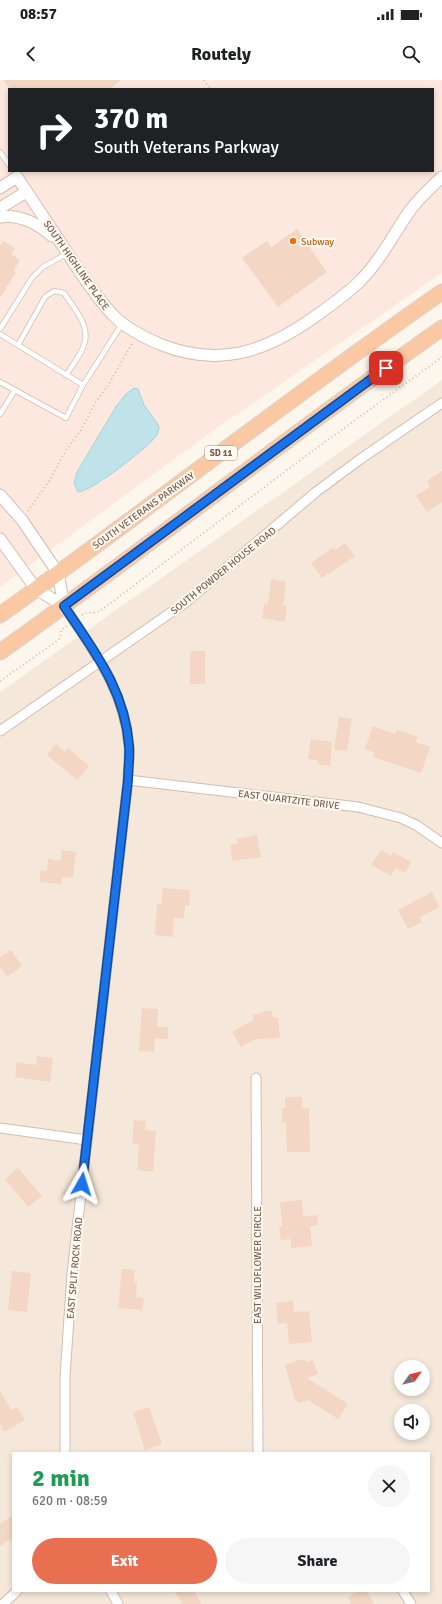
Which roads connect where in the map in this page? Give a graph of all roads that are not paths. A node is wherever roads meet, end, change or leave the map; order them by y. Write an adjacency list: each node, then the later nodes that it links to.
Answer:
1 (0, 152): 2 (lane)
2 (8, 164)
3 (15, 174): 5 (street, SOUTH HIGHLINE PLACE); 6 (street, SOUTH HIGHLINE PLACE)
4 (442, 177): 11 (street, SOUTH HIGHLINE PLACE)
5 (0, 188)
6 (26, 192): 7 (street); 9 (street, SOUTH HIGHLINE PLACE)
7 (0, 208)
8 (0, 217): 9 (street)
9 (66, 251): 11 (street, SOUTH HIGHLINE PLACE); 13 (lane)
10 (442, 292): 24 (highway, SOUTH VETERANS PARKWAY / SD 11)
11 (122, 323): 18 (lane)
12 (442, 328): 26 (highway, SD 11)
13 (0, 329)
14 (0, 334): 15 (lane)
15 (18, 345): 16 (lane); 16 (lane)
16 (66, 375): 18 (lane)
17 (0, 382): 19 (lane)
18 (83, 385): 19 (lane)
19 (15, 390): 21 (lane)
20 (442, 403): 29 (street, SOUTH POWDER HOUSE ROAD)
21 (0, 414)
22 (0, 495): 24 (street)
23 (0, 539): 25 (street)
24 (58, 573): 25 (highway, SOUTH VETERANS PARKWAY / SD 11); 26 (street)
25 (36, 589): 26 (street, EAST SPLIT ROCK ROAD); 27 (highway, SOUTH VETERANS PARKWAY / SD 11)
26 (64, 606): 28 (highway, SD 11); 29 (street, EAST SPLIT ROCK ROAD)
27 (0, 615)
28 (0, 652)
29 (101, 662): 30 (street, SOUTH POWDER HOUSE ROAD); 31 (street, EAST SPLIT ROCK ROAD)
30 (0, 731)
31 (128, 780): 32 (street, EAST QUARTZITE DRIVE); 35 (street, EAST SPLIT ROCK ROAD)
32 (442, 843)
33 (256, 1078): 37 (street, EAST WILDFLOWER CIRCLE)
34 (0, 1128): 35 (street)
35 (87, 1140): 36 (street, EAST SPLIT ROCK ROAD)
36 (65, 1452)
37 (258, 1452)
38 (16, 1592): 41 (street)
39 (112, 1592): 42 (street)
40 (404, 1592): 43 (street)
41 (3, 1604)
42 (118, 1604)
43 (411, 1604)

